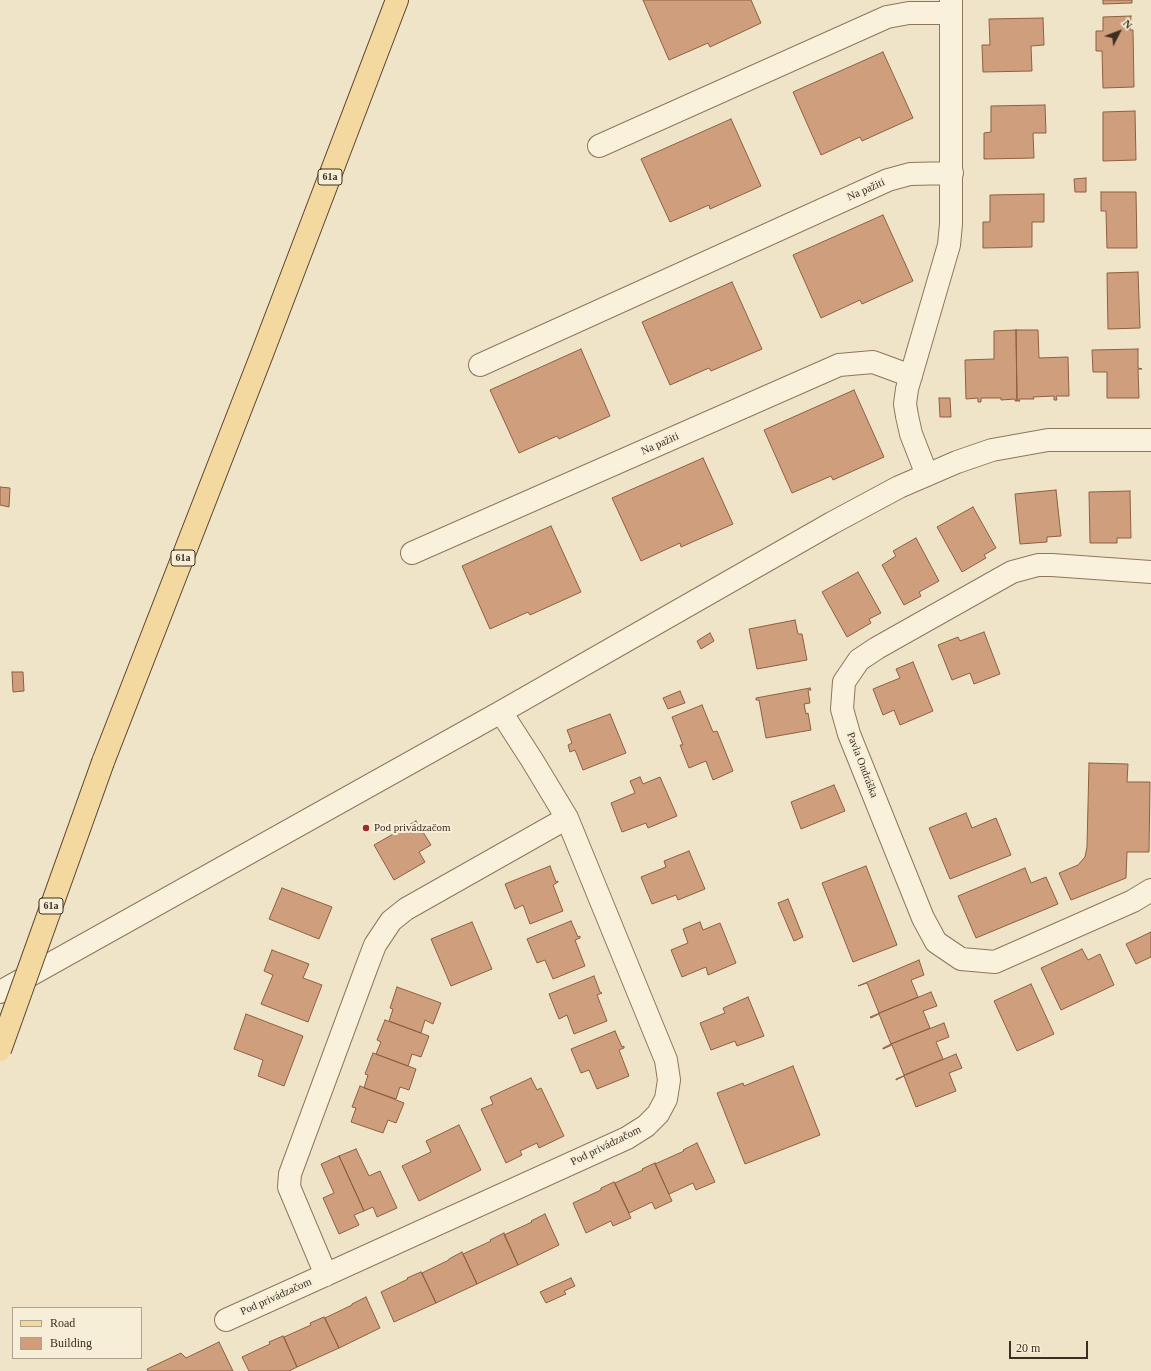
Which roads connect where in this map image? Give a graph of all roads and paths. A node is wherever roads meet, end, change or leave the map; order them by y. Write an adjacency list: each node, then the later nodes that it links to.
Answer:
1 (397, 0): 15 (main road, 61a, bridge)
2 (951, 6): 3 (street); 4 (street)
3 (599, 146)
4 (952, 173): 5 (street, Na pažiti); 6 (street)
5 (480, 365)
6 (911, 376): 8 (street); 9 (street, Na pažiti)
7 (1151, 440): 8 (street)
8 (927, 475): 11 (street)
9 (412, 553)
10 (1151, 572): 13 (street, Pavla Ondráška)
11 (501, 712): 12 (street, Pod privádzačom); 14 (street)
12 (567, 818): 16 (street, Pod privádzačom); 16 (street, Pod privádzačom)
13 (1151, 890)
14 (0, 992)
15 (0, 1050)
16 (326, 1275): 17 (street, Pod privádzačom)
17 (226, 1320)

